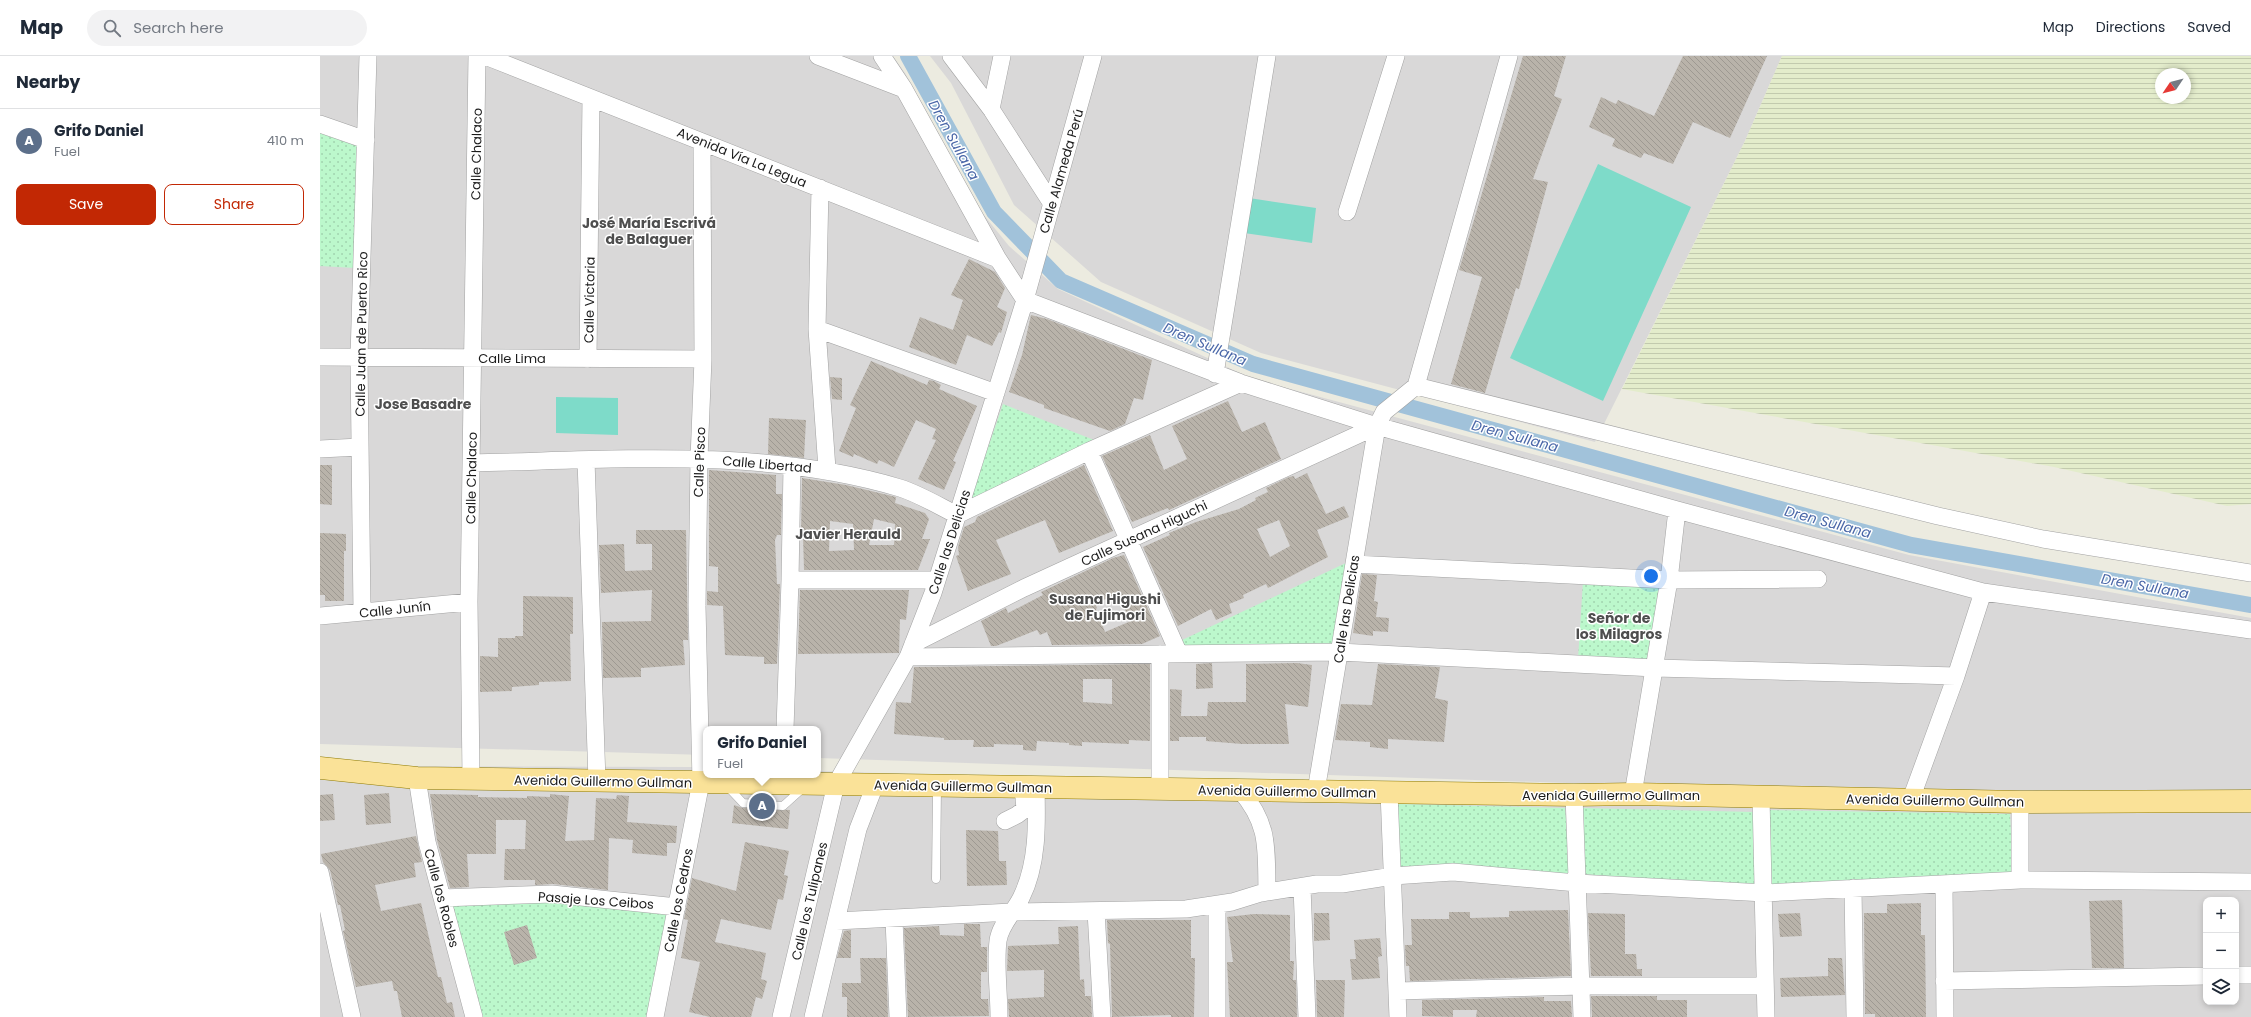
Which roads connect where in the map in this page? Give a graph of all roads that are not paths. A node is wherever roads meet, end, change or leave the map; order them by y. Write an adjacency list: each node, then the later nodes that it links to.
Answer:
1 (368, 56): 16 (street, Calle Juan de Puerto Rico)
2 (477, 56): 26 (street, Calle Chalaco)
3 (485, 56): 13 (street, Avenida Vía La Legua)
4 (818, 56): 12 (street)
5 (882, 56): 12 (street)
6 (951, 56): 14 (street)
7 (1002, 56): 14 (street)
8 (1093, 56): 19 (street, Calle Alameda Perú)
9 (1267, 56): 29 (street)
10 (1396, 56): 20 (street)
11 (1509, 56): 31 (street)
12 (904, 89): 21 (street)
13 (592, 98): 17 (street, Avenida Vía La Legua); 27 (street, Calle Victoria)
14 (991, 109): 19 (street)
15 (320, 124): 16 (street)
16 (366, 140): 25 (street, Calle Juan de Puerto Rico)
17 (702, 142): 18 (street, Avenida Vía La Legua); 28 (street, Calle Pisco)
18 (820, 188): 21 (street, Avenida Vía La Legua); 23 (street)
19 (1052, 204): 22 (street, Calle Alameda Perú)
20 (1347, 212)
21 (998, 259): 22 (street)
22 (1027, 293): 29 (street); 32 (street, Calle las Delicias)
23 (817, 328): 32 (street); 41 (street)
24 (320, 357): 25 (street, Calle Lima)
25 (359, 357): 26 (street, Calle Lima); 34 (street, Calle Juan de Puerto Rico)
26 (474, 358): 27 (street, Calle Lima); 39 (street, Calle Chalaco)
27 (588, 359): 28 (street, Calle Lima)
28 (703, 359): 37 (street, Calle Pisco)
29 (1216, 370): 30 (street)
30 (1241, 383): 33 (street); 36 (street)
31 (1415, 387): 33 (street, Calle Susana Higuchi); 46 (street)
32 (996, 393): 43 (street, Calle las Delicias)
33 (1380, 419): 42 (street); 44 (street, Calle Susana Higuchi); 45 (street, Calle las Delicias)
34 (360, 447): 35 (street); 53 (street, Calle Juan de Puerto Rico)
35 (320, 450)
36 (1089, 451): 43 (street); 44 (street)
37 (699, 459): 38 (street, Calle Libertad); 40 (street, Calle Libertad); 68 (street, Calle Pisco)
38 (586, 460): 39 (street, Calle Libertad); 67 (street)
39 (472, 463): 52 (street, Calle Chalaco)
40 (792, 467): 41 (street, Calle Libertad); 48 (street)
41 (827, 470): 43 (street, Calle Libertad)
42 (1677, 510): 50 (street); 51 (street)
43 (957, 515): 49 (street, Calle las Delicias)
44 (1128, 540): 56 (street, Calle Susana Higuchi); 59 (street)
45 (1354, 564): 50 (street); 57 (street, Calle las Delicias)
46 (2251, 572)
47 (1818, 579): 50 (street)
48 (790, 580): 49 (street); 62 (street)
49 (937, 580): 56 (street, Calle las Delicias)
50 (1669, 580): 60 (street)
51 (1983, 592): 55 (street); 61 (street)
52 (469, 602): 53 (street, Calle Junín); 65 (street, Calle Chalaco)
53 (362, 612): 54 (street, Calle Junín)
54 (320, 616)
55 (2251, 630)
56 (911, 650): 58 (street); 71 (street, Calle las Delicias)
57 (1339, 652): 59 (street); 60 (street); 77 (street, Calle las Delicias)
58 (1160, 654): 59 (street); 75 (street)
59 (1179, 654)
60 (1655, 668): 61 (street); 79 (street)
61 (1956, 676): 82 (street)
62 (785, 726)
63 (321, 769): 64 (main road, Avenida Guillermo Gullman)
64 (417, 778): 65 (main road, Avenida Guillermo Gullman); 97 (street, Calle los Robles)
65 (471, 779): 67 (main road, Avenida Guillermo Gullman)
66 (783, 779): 69 (main road, Avenida Guillermo Gullman); 70 (main road, Avenida Guillermo Gullman)
67 (597, 781): 68 (main road, Avenida Guillermo Gullman)
68 (701, 782): 69 (main road, Avenida Guillermo Gullman); 99 (street, Calle los Cedros)
69 (724, 783): 70 (lane)
70 (808, 784): 71 (main road, Avenida Guillermo Gullman)
71 (836, 784): 72 (main road, Avenida Guillermo Gullman); 114 (street, Calle los Tulipanes)
72 (875, 785): 73 (main road, Avenida Guillermo Gullman); 103 (street)
73 (937, 786): 74 (main road, Avenida Guillermo Gullman); 88 (lane)
74 (1030, 787): 75 (main road, Avenida Guillermo Gullman); 85 (street); 101 (street)
75 (1160, 789): 76 (main road, Avenida Guillermo Gullman)
76 (1240, 790): 77 (main road, Avenida Guillermo Gullman); 95 (street)
77 (1316, 791): 78 (main road, Avenida Guillermo Gullman)
78 (1389, 792): 80 (main road, Avenida Guillermo Gullman); 87 (street)
79 (1633, 794): 80 (main road, Avenida Guillermo Gullman); 81 (main road, Avenida Guillermo Gullman)
80 (1574, 795): 90 (street)
81 (1761, 797): 82 (main road, Avenida Guillermo Gullman); 96 (street)
82 (1911, 799): 84 (main road, Avenida Guillermo Gullman)
83 (2251, 801): 84 (main road, Avenida Guillermo Gullman)
84 (2020, 802): 89 (street)
85 (1004, 821)
86 (320, 872): 111 (street)
87 (1393, 876): 90 (street); 93 (street); 110 (street)
88 (936, 879)
89 (2020, 880): 91 (street); 92 (street)
90 (1578, 882): 96 (street); 108 (street)
91 (2251, 882)
92 (1944, 884): 94 (street); 107 (street)
93 (1302, 887): 95 (street); 120 (street)
94 (1853, 888): 96 (street); 124 (street)
95 (1267, 892): 98 (street)
96 (1765, 893): 109 (street)
97 (442, 898): 99 (street, Pasaje Los Ceibos); 112 (street, Calle los Robles)
98 (1217, 904): 100 (street); 119 (street)
99 (677, 907): 113 (street, Calle los Cedros)
100 (1096, 911): 101 (street); 118 (street)
101 (1012, 912): 102 (street); 117 (street)
102 (894, 919): 103 (street); 116 (street)
103 (836, 921): 115 (street)
104 (2251, 975): 106 (street)
105 (2203, 976): 107 (street)
106 (2239, 976)
107 (1944, 981): 125 (street)
108 (1582, 986): 109 (street); 110 (street); 122 (street)
109 (1766, 986): 123 (street)
110 (1398, 991): 121 (street)
111 (352, 1017)
112 (474, 1017)
113 (655, 1017)
114 (781, 1017)
115 (813, 1017)
116 (898, 1017)
117 (999, 1017)
118 (1102, 1017)
119 (1217, 1017)
120 (1307, 1017)
121 (1398, 1017)
122 (1582, 1017)
123 (1766, 1017)
124 (1854, 1017)
125 (1945, 1017)

